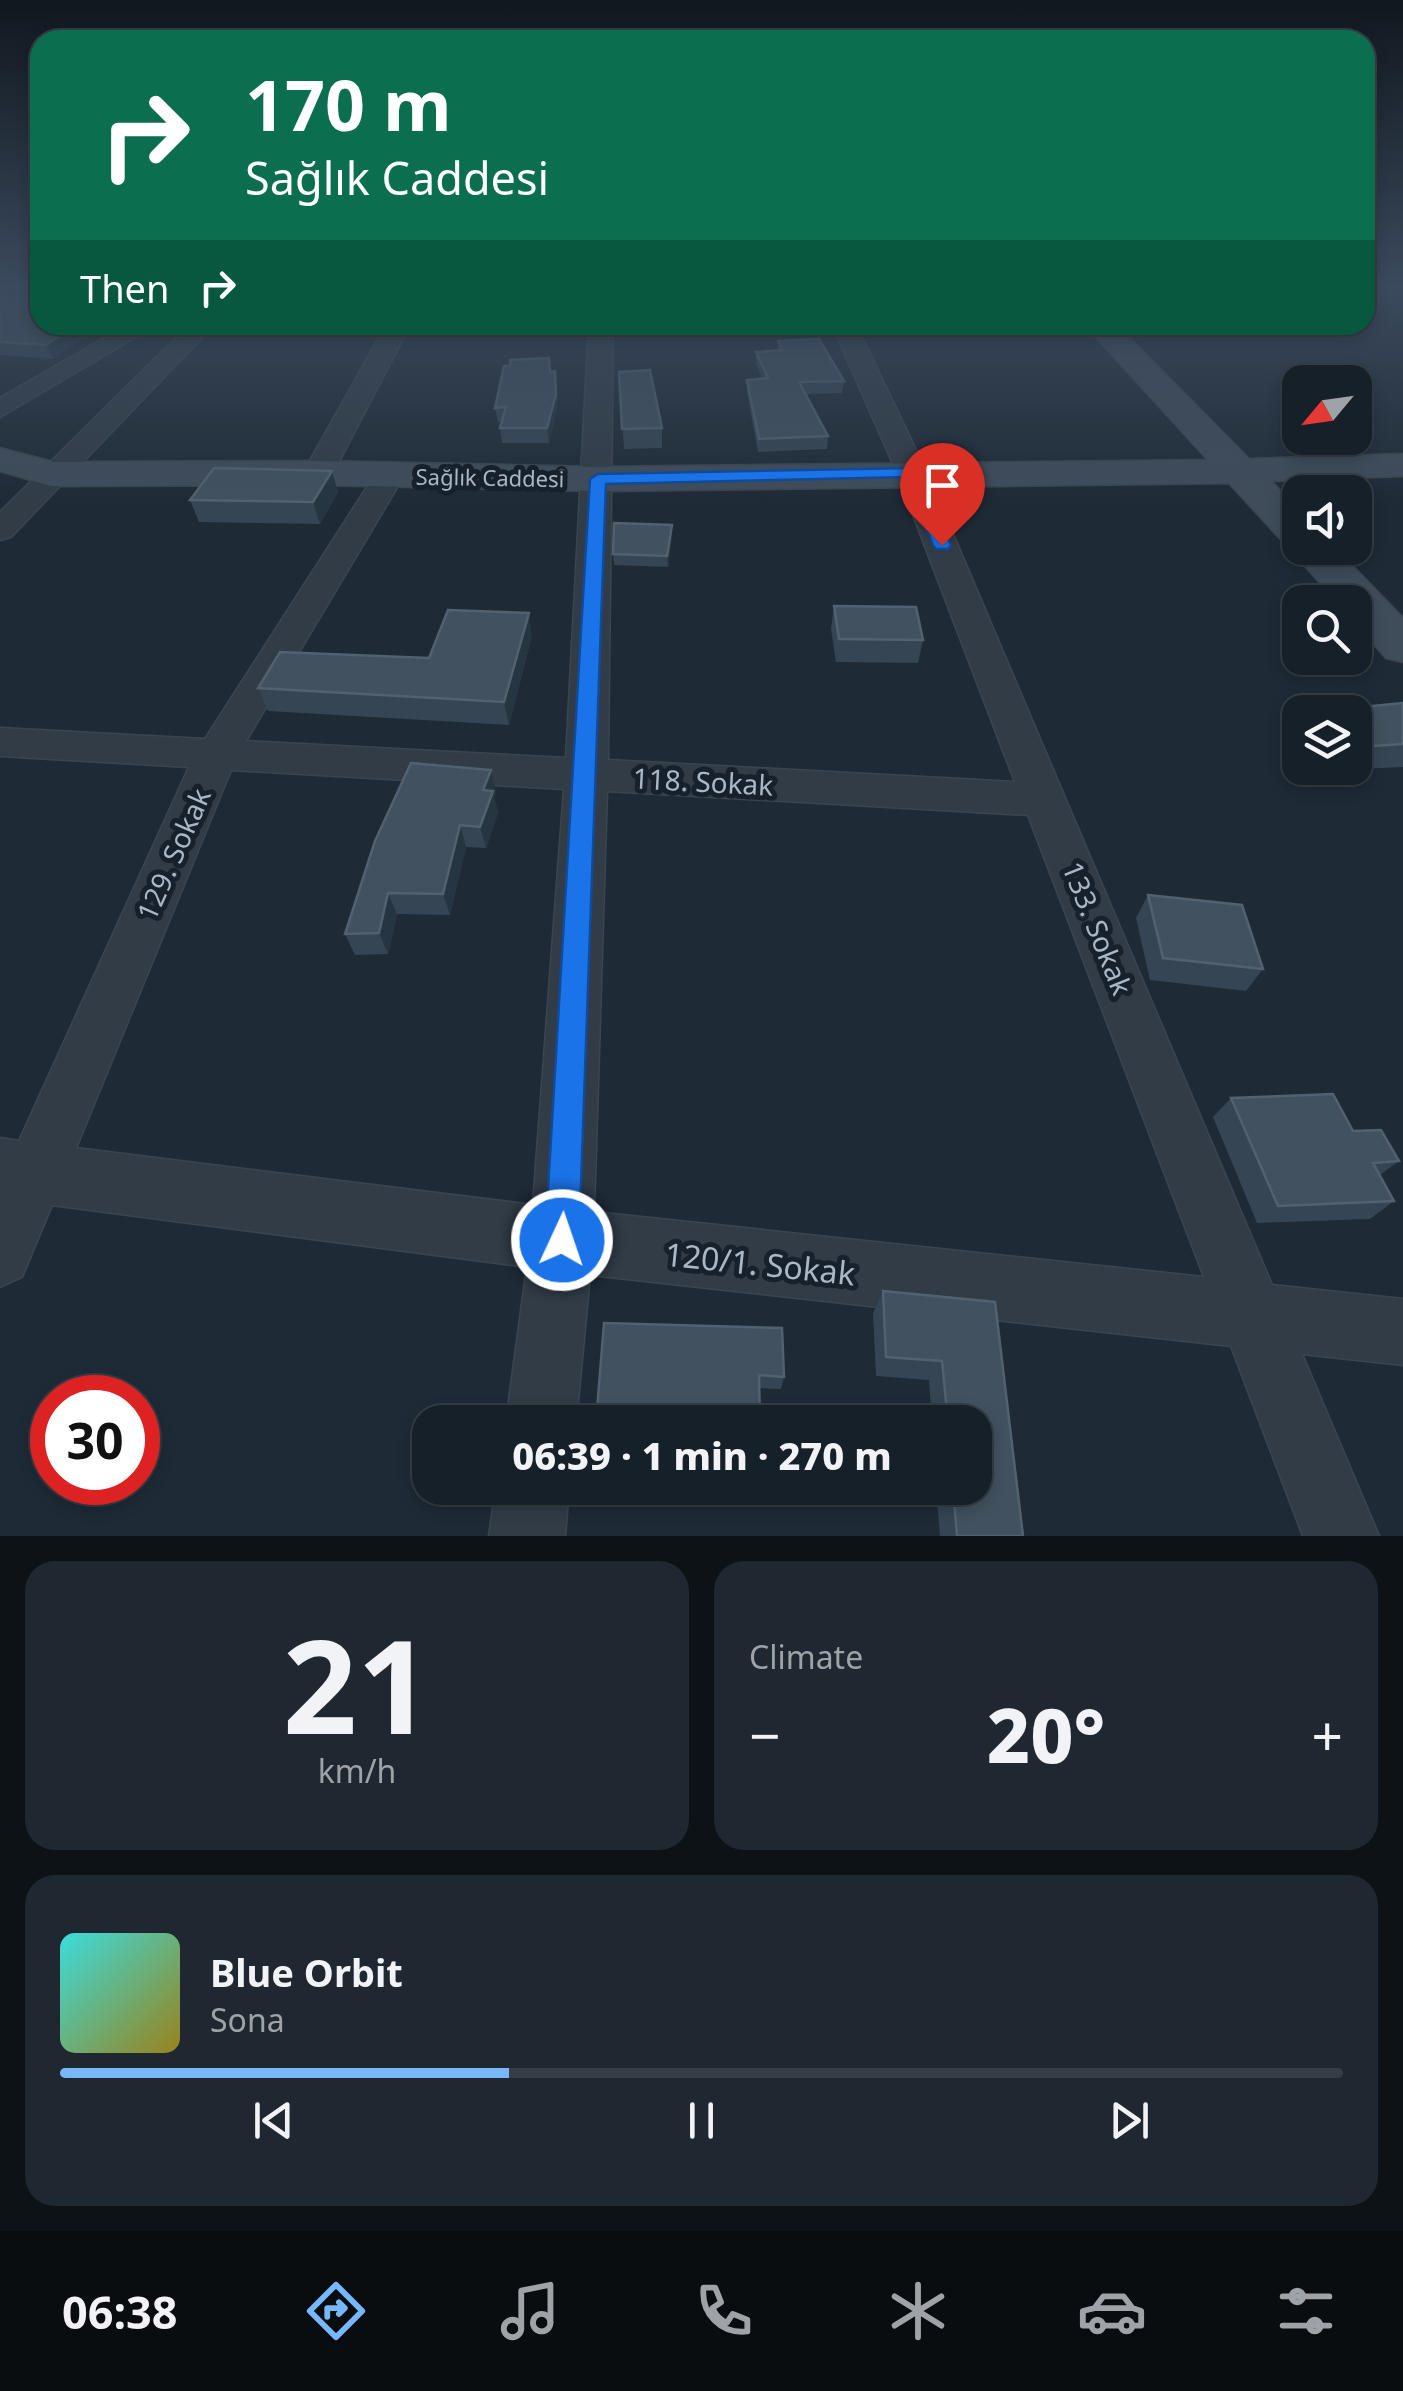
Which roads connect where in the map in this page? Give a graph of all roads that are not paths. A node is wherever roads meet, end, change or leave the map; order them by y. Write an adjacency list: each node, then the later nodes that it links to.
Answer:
1 (83, 361): 7 (street)
2 (166, 361): 12 (street)
3 (379, 361): 13 (street)
4 (601, 361): 15 (street)
5 (861, 361): 11 (street, 133. Sokak)
6 (1134, 361): 10 (street)
7 (0, 409)
8 (0, 459): 12 (street, Sağlık Caddesi)
9 (1403, 464): 10 (street, Sağlık Caddesi)
10 (1241, 471): 11 (street, Sağlık Caddesi); 16 (street)
11 (912, 472): 15 (street, Sağlık Caddesi); 23 (street, 133. Sokak)
12 (51, 474): 13 (street, Sağlık Caddesi); 17 (street)
13 (318, 474): 14 (street, Sağlık Caddesi)
14 (390, 476): 15 (street, Sağlık Caddesi); 21 (street, 129. Sokak)
15 (598, 479): 22 (street)
16 (1282, 515)
17 (0, 530)
18 (1328, 565): 19 (street)
19 (1403, 647)
20 (0, 742): 21 (street, 118. Sokak)
21 (216, 755): 22 (street, 118. Sokak); 24 (street, 129. Sokak)
22 (586, 775): 23 (street, 118. Sokak); 25 (street)
23 (1046, 800): 27 (street, 133. Sokak)
24 (17, 1170): 25 (street, 120/1. Sokak); 26 (street, 129. Sokak)
25 (562, 1240): 27 (street, 120/1. Sokak); 29 (street)
26 (0, 1255)
27 (1254, 1318): 28 (street, 120/1. Sokak); 32 (street, 133. Sokak)
28 (1403, 1332)
29 (542, 1405)
30 (531, 1505): 31 (street)
31 (527, 1536)
32 (1341, 1536)

